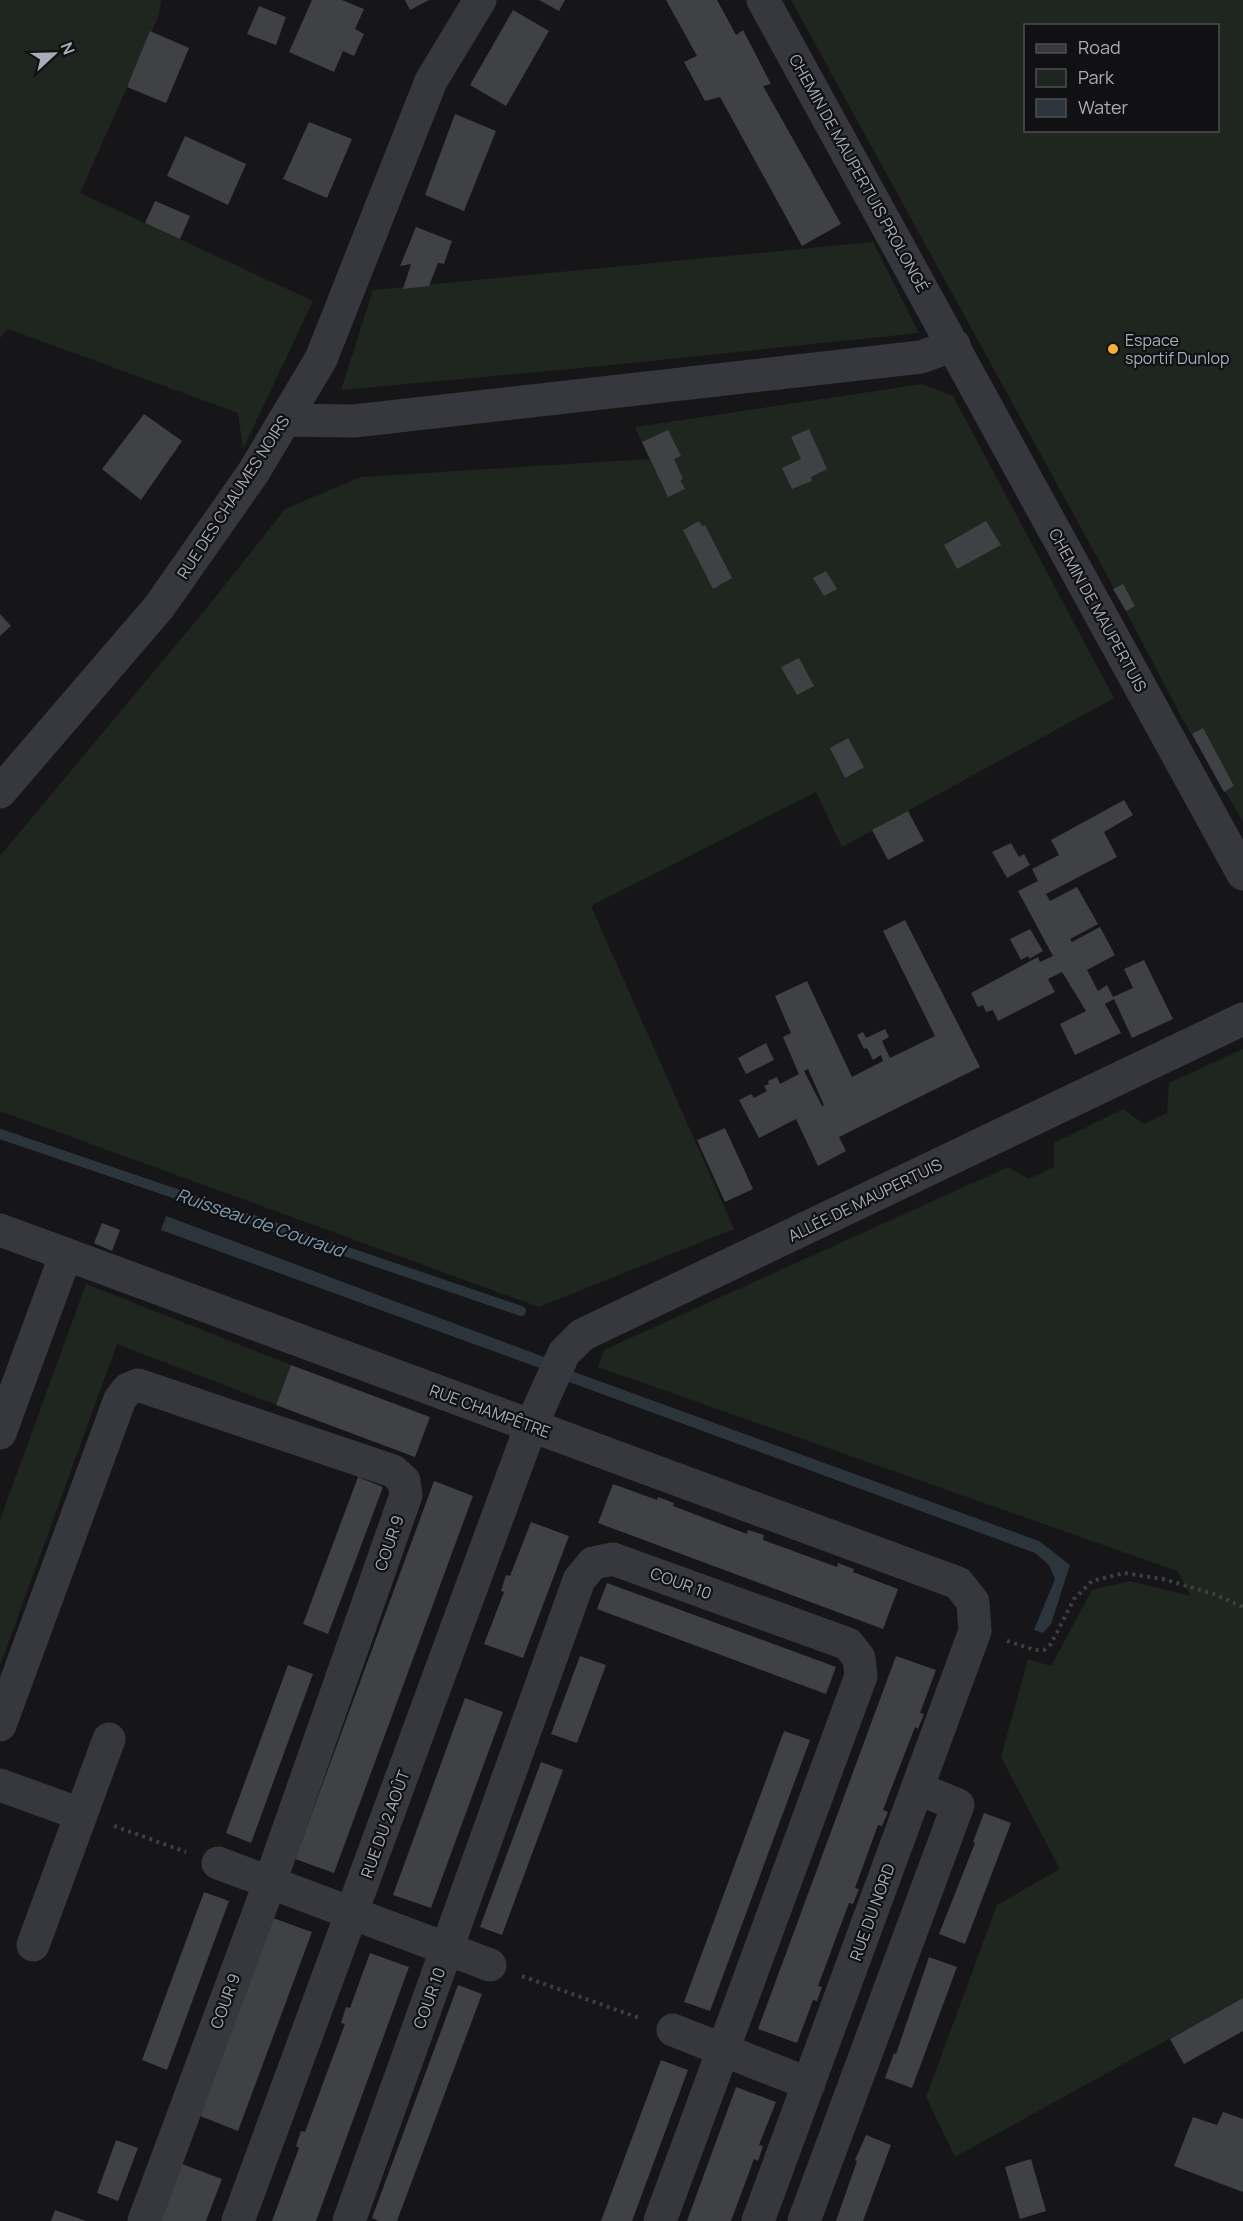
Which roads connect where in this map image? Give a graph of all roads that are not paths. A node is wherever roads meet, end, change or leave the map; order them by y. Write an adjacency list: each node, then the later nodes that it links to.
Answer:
1 (480, 0): 4 (street, RUE DES CHAUMES NOIRS)
2 (763, 0): 3 (street, CHEMIN DE MAUPERTUIS PROLONGÉ)
3 (954, 345): 4 (street); 6 (street, CHEMIN DE MAUPERTUIS)
4 (284, 420): 5 (street, RUE DES CHAUMES NOIRS)
5 (0, 792)
6 (1243, 874)
7 (1243, 1019): 10 (street, ALLÉE DE MAUPERTUIS)
8 (0, 1230): 9 (street, RUE CHAMPÊTRE)
9 (66, 1254): 10 (street, RUE CHAMPÊTRE); 11 (street)
10 (531, 1426): 12 (street, RUE CHAMPÊTRE); 20 (street, RUE DU 2 AOÛT)
11 (0, 1433)
12 (974, 1616): 16 (street, RUE DU NORD)
13 (0, 1725): 19 (street, COUR 9)
14 (109, 1739): 17 (street)
15 (0, 1785): 17 (street)
16 (917, 1788): 25 (street, RUE DU NORD); 27 (street)
17 (80, 1814): 21 (street)
18 (218, 1863): 19 (street)
19 (270, 1882): 20 (street); 30 (street, COUR 9)
20 (352, 1913): 22 (street); 31 (street, RUE DU 2 AOÛT)
21 (33, 1945)
22 (446, 1948): 23 (street); 26 (street, COUR 10); 32 (street, COUR 10)
23 (490, 1965)
24 (673, 2030): 26 (street)
25 (823, 2045): 27 (street); 28 (street, RUE DU NORD)
26 (724, 2050): 28 (street); 33 (street, COUR 10)
27 (864, 2059): 29 (street)
28 (804, 2096): 29 (street); 34 (street, RUE DU NORD)
29 (841, 2123): 35 (street)
30 (144, 2221)
31 (238, 2221)
32 (349, 2221)
33 (660, 2221)
34 (758, 2221)
35 (804, 2221)

